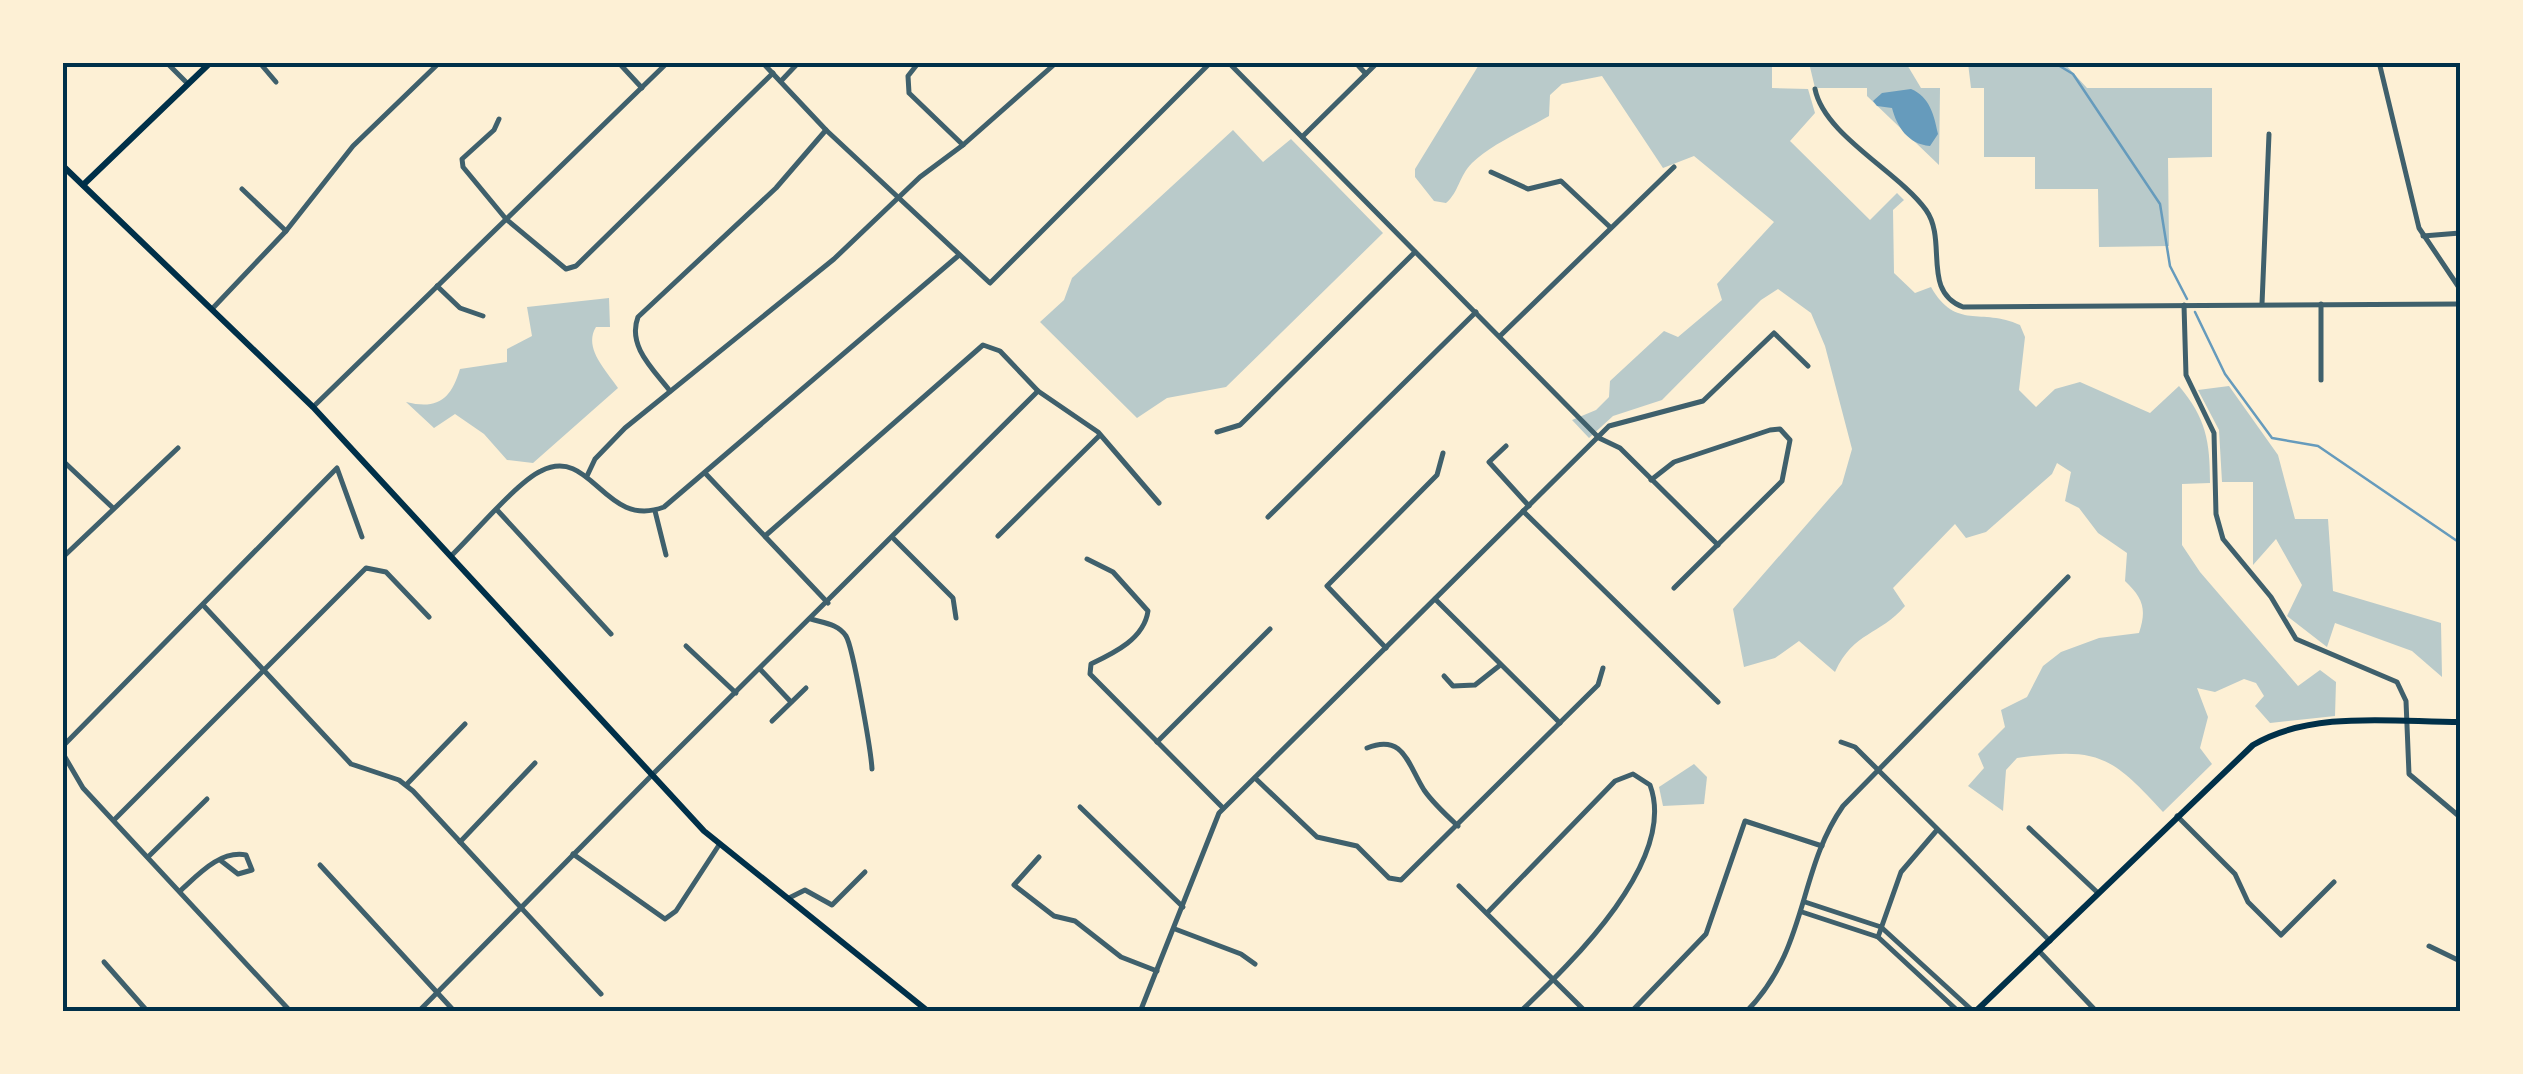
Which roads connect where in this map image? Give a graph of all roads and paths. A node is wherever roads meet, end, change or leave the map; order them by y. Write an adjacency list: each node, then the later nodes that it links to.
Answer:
1 (166, 62): 20 (street)
2 (210, 62): 20 (main road)
3 (258, 62): 19 (street)
4 (440, 62): 36 (street)
5 (618, 62): 21 (street)
6 (668, 62): 21 (street)
7 (762, 62): 16 (street)
8 (799, 62): 18 (street)
9 (919, 62): 27 (street)
10 (1058, 62): 27 (street)
11 (1211, 62): 40 (street)
12 (1228, 62): 26 (street)
13 (1356, 62): 17 (street)
14 (1378, 62): 17 (street)
15 (2379, 62): 38 (street)
16 (773, 73): 18 (street); 34 (street)
17 (1366, 74): 26 (street)
18 (781, 81): 24 (street)
19 (276, 82)
20 (188, 84): 31 (main road)
21 (642, 88): 34 (street)
22 (1815, 89): 46 (street)
23 (499, 118): 34 (street)
24 (826, 130): 33 (street); 53 (street)
25 (2268, 134): 43 (street)
26 (1302, 137): 39 (street)
27 (964, 146): 33 (street)
28 (62, 165): 31 (main road)
29 (1674, 167): 35 (street)
30 (1491, 172): 35 (street)
31 (82, 185): 47 (main road)
32 (242, 189): 36 (street)
33 (898, 198): 40 (street); 53 (street)
34 (506, 220): 41 (street)
35 (1610, 227): 50 (street)
36 (286, 231): 47 (street)
37 (2460, 233): 38 (street)
38 (2423, 236): 42 (street)
39 (1416, 252): 48 (street); 56 (street)
40 (958, 256): 63 (street)
41 (437, 286): 49 (street); 55 (street)
42 (2460, 288)
43 (2262, 304): 44 (street); 46 (street)
44 (2321, 304): 45 (street); 52 (street)
45 (2460, 304)
46 (2184, 306): 103 (street)
47 (212, 310): 55 (main road)
48 (1476, 312): 50 (street); 71 (street)
49 (483, 316)
50 (1500, 336): 58 (street)
51 (1808, 366): 58 (street)
52 (2321, 380)
53 (670, 390): 64 (street)
54 (1038, 391): 57 (street); 72 (street); 75 (street)
55 (313, 407): 78 (main road)
56 (1217, 432)
57 (1100, 434): 66 (street); 73 (street)
58 (1599, 438): 65 (street); 68 (street)
59 (1506, 446): 68 (street)
60 (178, 448): 67 (street)
61 (1443, 452): 92 (street)
62 (62, 460): 67 (street)
63 (706, 473): 69 (street); 72 (street)
64 (587, 476): 69 (street); 70 (street)
65 (1651, 480): 76 (street); 76 (street)
66 (1159, 503)
67 (113, 508): 79 (street)
68 (1526, 508): 83 (street); 101 (street)
69 (655, 510): 77 (street)
70 (498, 511): 78 (street); 90 (street)
71 (1268, 517)
72 (765, 536): 84 (street)
73 (998, 536)
74 (362, 537): 85 (street)
75 (894, 538): 84 (street); 87 (street)
76 (1718, 545): 82 (street)
77 (666, 555)
78 (452, 556): 114 (main road)
79 (62, 558)
80 (1086, 559): 107 (street)
81 (2068, 577): 113 (street)
82 (1674, 588)
83 (1435, 598): 92 (street); 93 (street)
84 (828, 602): 88 (street)
85 (203, 605): 96 (street); 110 (street)
86 (428, 617): 96 (street)
87 (956, 618)
88 (811, 619): 95 (street); 112 (street)
89 (1270, 629): 107 (street)
90 (611, 634)
91 (686, 646): 99 (street)
92 (1386, 648): 115 (street)
93 (1499, 666): 97 (street); 105 (street)
94 (1603, 668): 105 (street)
95 (760, 670): 99 (street); 100 (street)
96 (265, 671): 116 (street); 122 (street)
97 (1444, 676)
98 (806, 688): 100 (street)
99 (736, 693): 114 (street)
100 (791, 702): 102 (street)
101 (1718, 702)
102 (772, 721)
103 (2407, 722): 104 (main road); 120 (main road); 121 (street)
104 (2460, 722)
105 (1560, 723): 123 (street)
106 (465, 724): 116 (street)
107 (1157, 742): 119 (street)
108 (1841, 742): 113 (street)
109 (1367, 748): 123 (street)
110 (62, 750): 122 (street)
111 (535, 763): 126 (street)
112 (872, 769)
113 (1878, 769): 125 (street); 128 (street)
114 (652, 774): 127 (main road); 129 (street)
115 (1255, 778): 119 (street); 123 (street)
116 (406, 784): 126 (street)
117 (206, 799): 130 (street)
118 (1080, 807): 142 (street)
119 (1222, 808): 142 (street)
120 (2177, 816): 135 (street); 138 (main road)
121 (2460, 818)
122 (114, 820): 130 (street)
123 (1458, 826)
124 (2029, 828): 138 (street)
125 (1937, 830): 145 (street); 148 (street)
126 (460, 842): 141 (street)
127 (719, 844): 129 (street); 139 (main road)
128 (1822, 846): 140 (street); 166 (street)
129 (573, 854): 141 (street)
130 (148, 856): 137 (street)
131 (1039, 857): 154 (street)
132 (220, 860): 132 (street); 137 (street)
133 (320, 864): 156 (street)
134 (866, 872): 139 (street)
135 (2334, 882)
136 (1459, 886): 144 (street)
137 (180, 890): 160 (street)
138 (2098, 894): 148 (main road)
139 (787, 900): 163 (main road)
140 (1805, 902): 143 (street); 145 (street)
141 (521, 907): 156 (street); 157 (street)
142 (1183, 907): 146 (street)
143 (1802, 912): 147 (street); 167 (street)
144 (1486, 913): 155 (street); 155 (street)
145 (1881, 927): 147 (street); 169 (street)
146 (1175, 929): 153 (street); 154 (street)
147 (1878, 937): 168 (street)
148 (2050, 941): 150 (main road)
149 (2430, 946): 152 (street)
150 (2039, 951): 169 (main road); 170 (street)
151 (104, 962): 159 (street)
152 (2460, 962)
153 (1255, 964)
154 (1158, 971): 158 (street)
155 (1554, 979): 164 (street); 165 (street)
156 (438, 991): 161 (street); 162 (street)
157 (601, 994)
158 (1144, 1010)
159 (148, 1012)
160 (292, 1012)
161 (418, 1012)
162 (455, 1012)
163 (929, 1012)
164 (1520, 1012)
165 (1586, 1012)
166 (1631, 1012)
167 (1746, 1012)
168 (1960, 1012)
169 (1974, 1012)
170 (2097, 1012)

